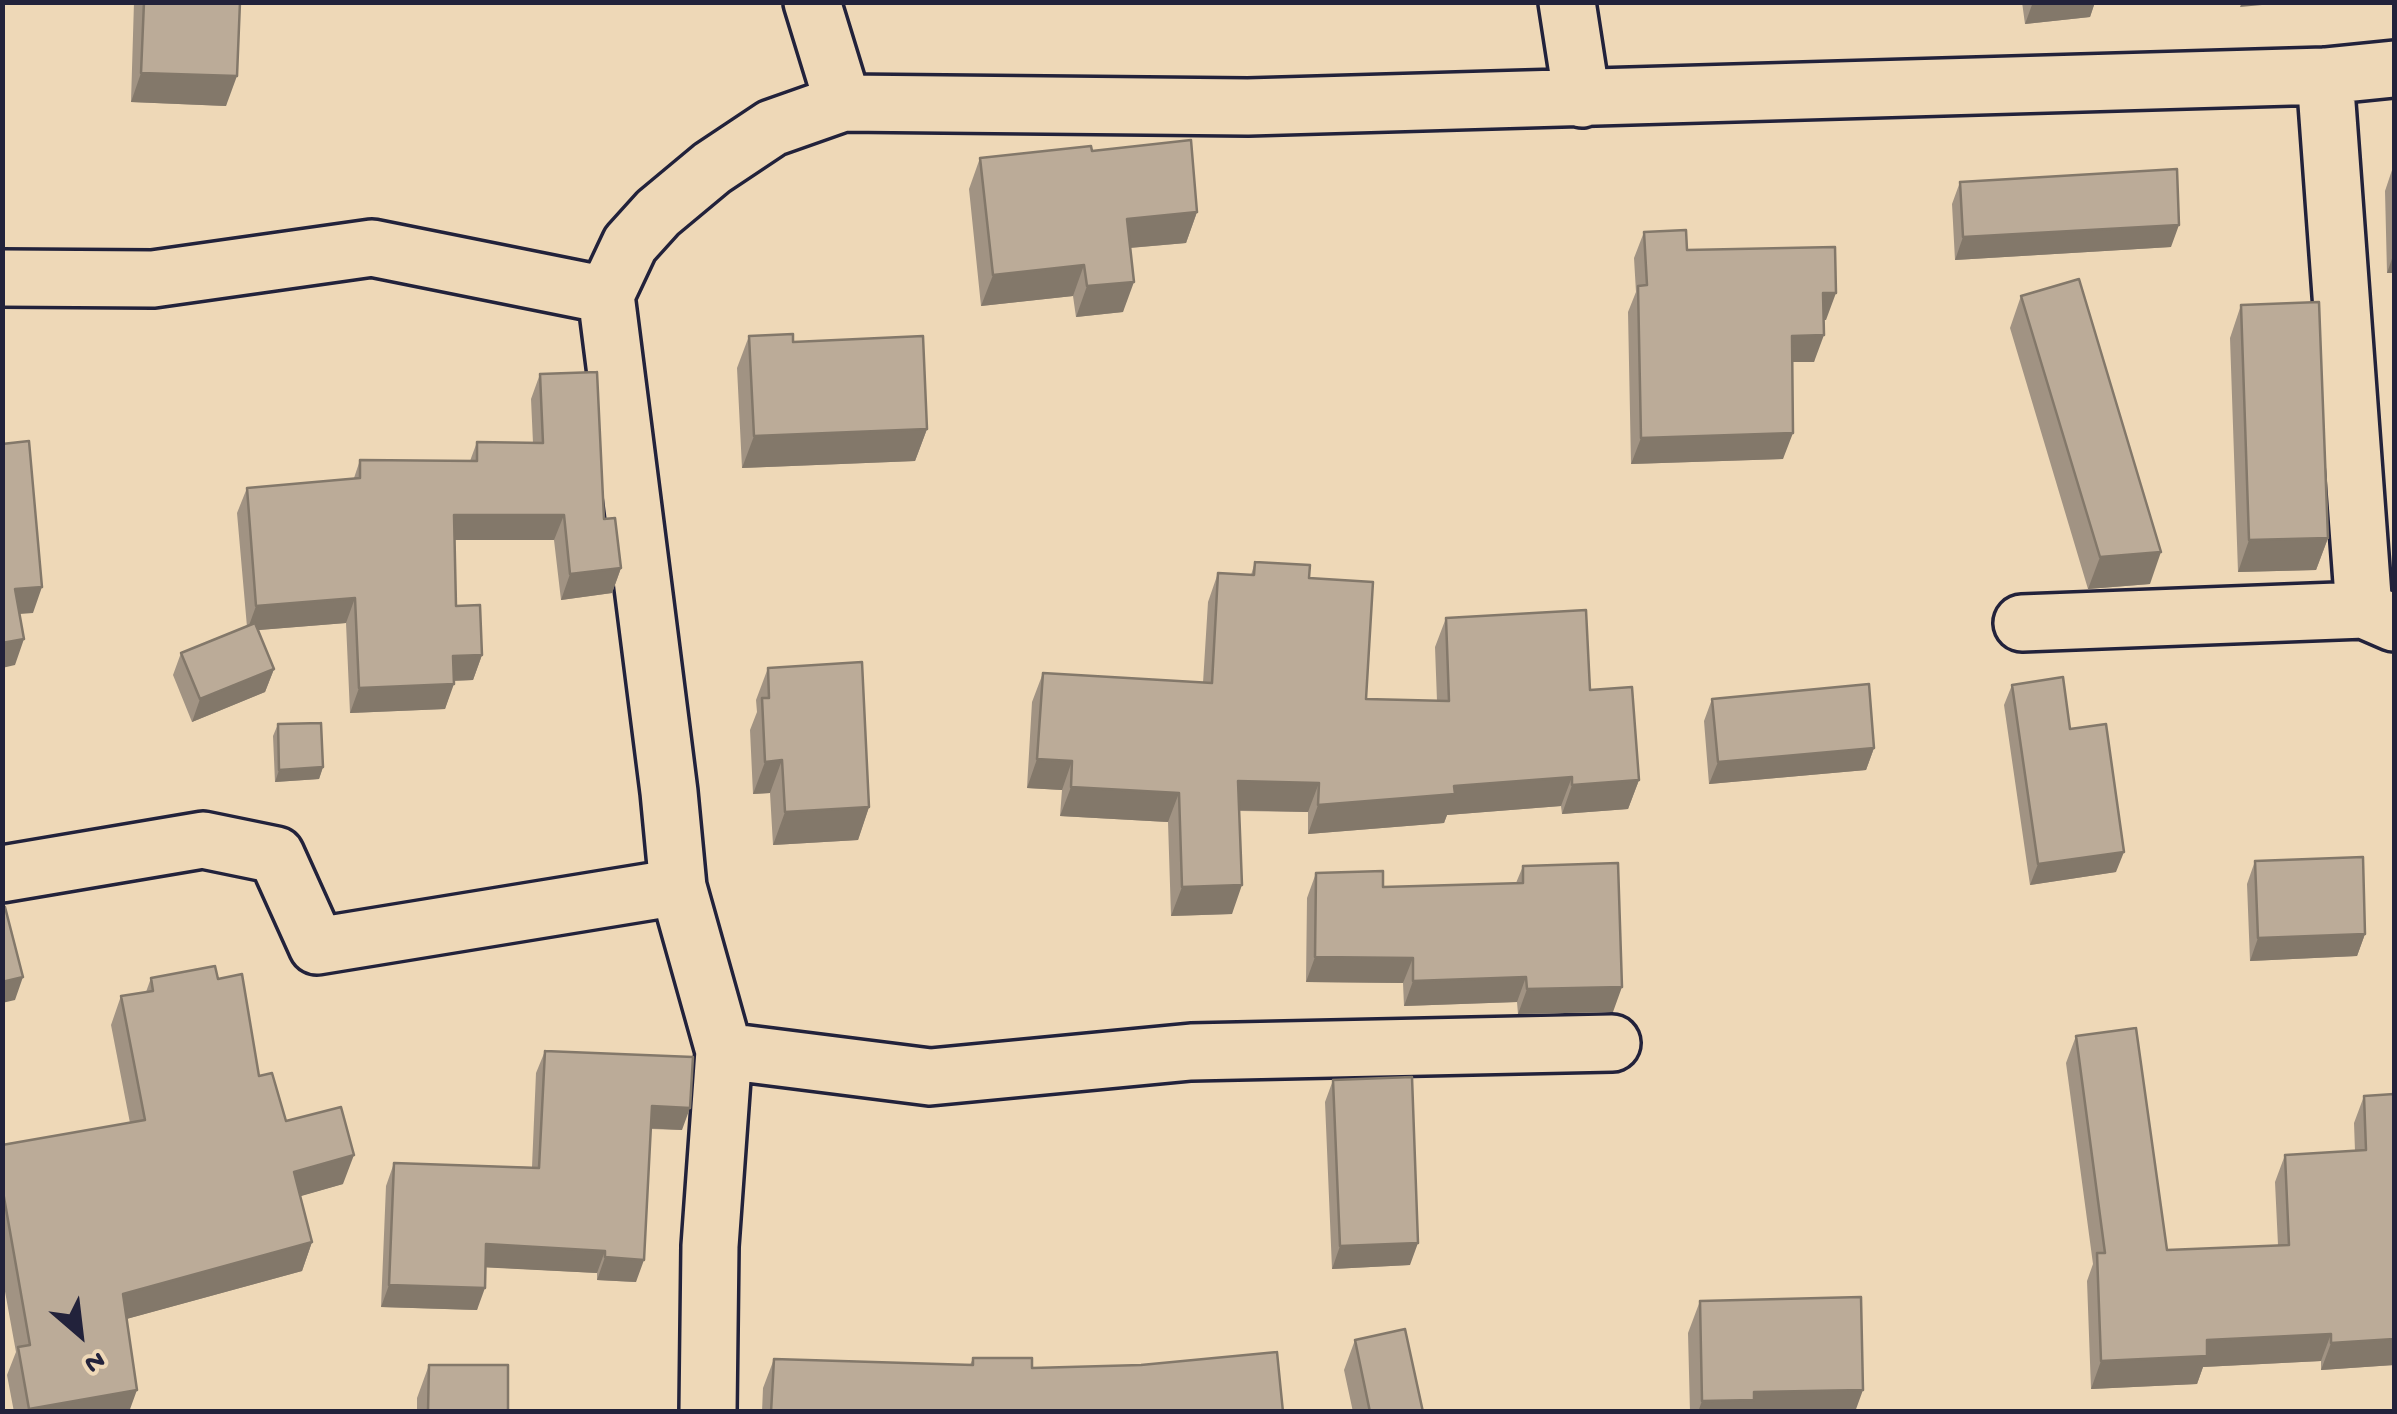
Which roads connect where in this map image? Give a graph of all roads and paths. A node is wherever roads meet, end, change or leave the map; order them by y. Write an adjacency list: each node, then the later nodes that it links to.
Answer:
1 (812, 2): 6 (street)
2 (1567, 2): 5 (street)
3 (2394, 68): 4 (street)
4 (2325, 76): 5 (street); 9 (street)
5 (1582, 99): 6 (street)
6 (842, 104): 8 (street)
7 (2, 278): 8 (street)
8 (606, 295): 12 (street)
9 (2379, 617): 10 (street)
10 (2022, 623)
11 (2, 874): 12 (street)
12 (678, 888): 14 (street)
13 (1612, 1043): 14 (street)
14 (724, 1052): 15 (street)
15 (708, 1412)

